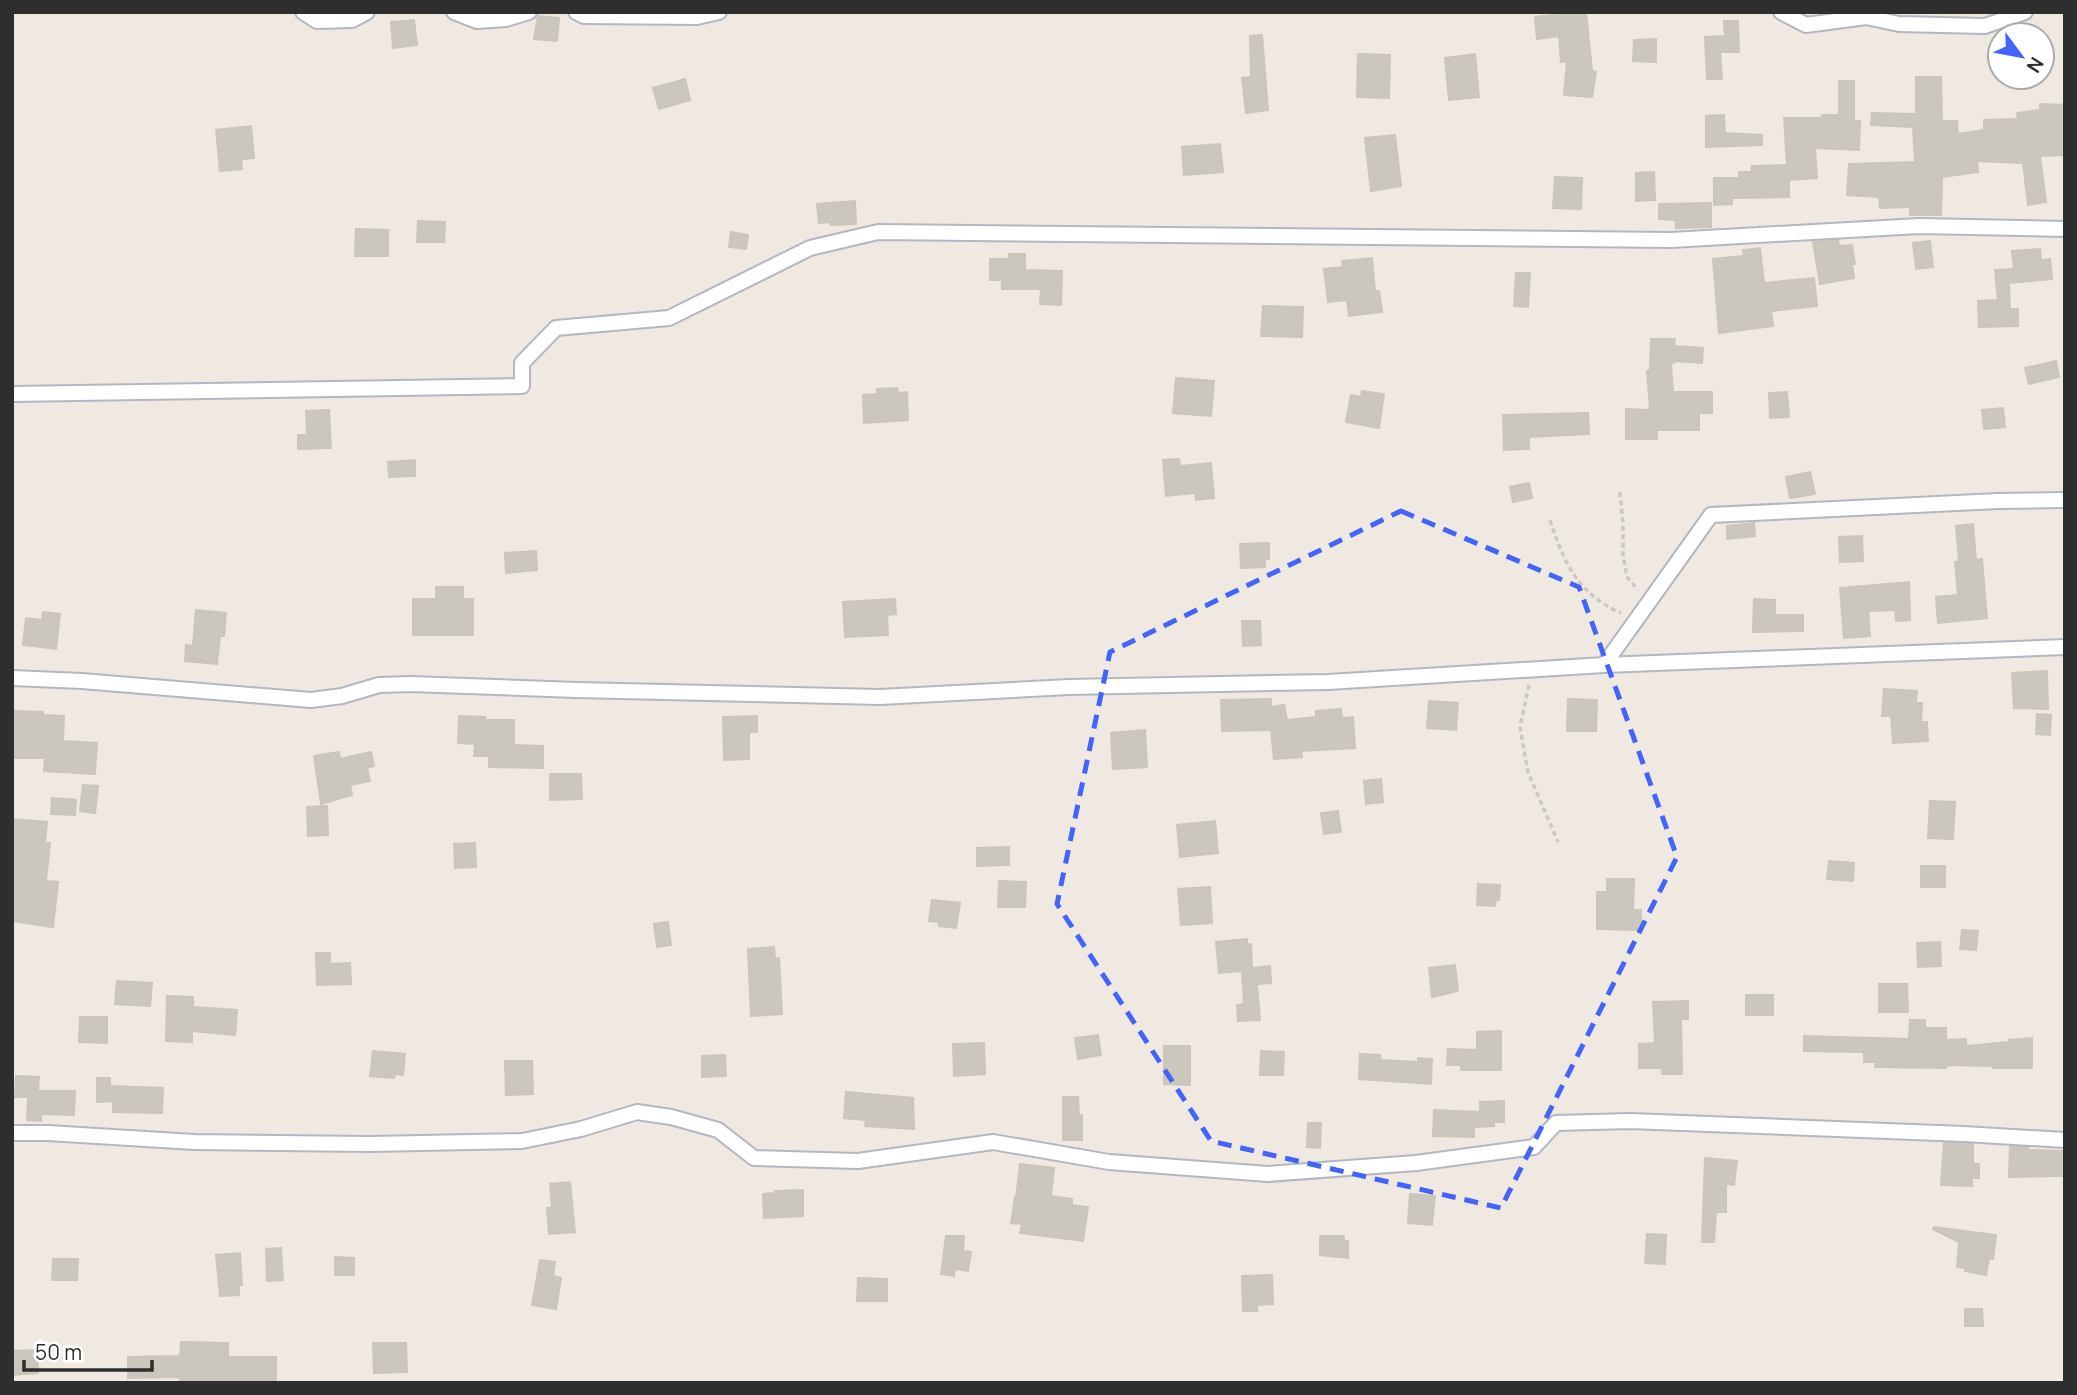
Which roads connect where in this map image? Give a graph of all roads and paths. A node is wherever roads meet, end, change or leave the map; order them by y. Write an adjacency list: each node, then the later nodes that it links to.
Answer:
1 (303, 12): 2 (street)
2 (367, 12)
3 (454, 12): 4 (street)
4 (529, 12)
5 (576, 12): 6 (street)
6 (719, 12)
7 (1781, 12): 8 (street)
8 (2025, 12)
9 (2065, 229): 10 (street)
10 (12, 394)
11 (1620, 492): 14 (path)
12 (2065, 500): 14 (street)
13 (1550, 520): 15 (path)
14 (1649, 602): 15 (street)
15 (1636, 620): 17 (street)
16 (2065, 647): 17 (street)
17 (1604, 665): 18 (street)
18 (1532, 669): 19 (street); 20 (path)
19 (12, 678)
20 (1558, 842)
21 (12, 1133): 22 (street)
22 (2065, 1140)

